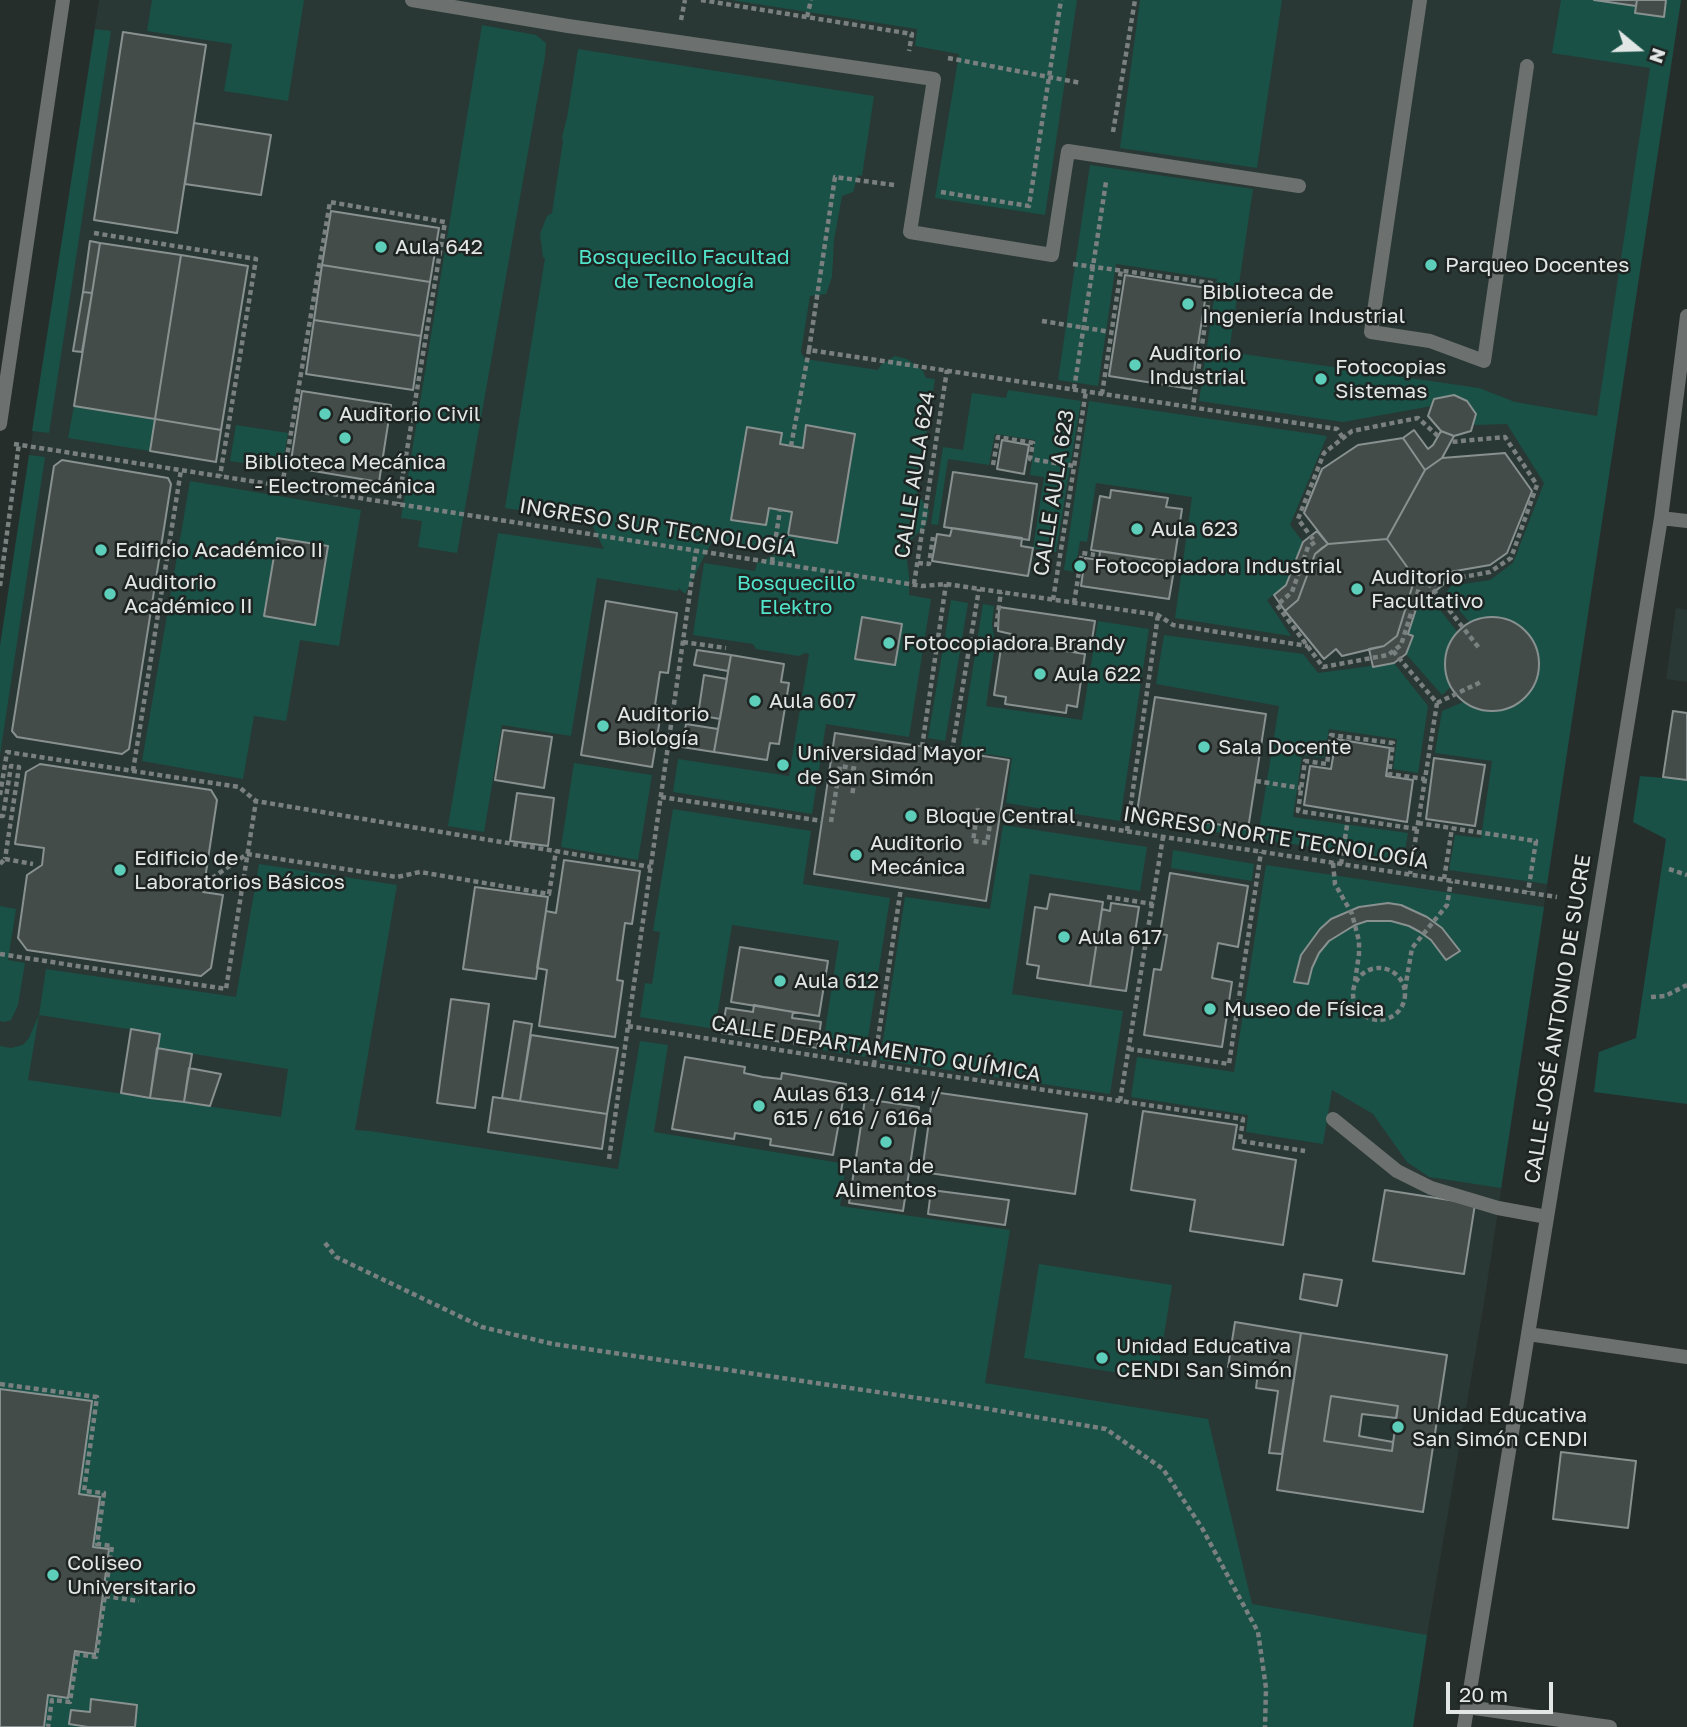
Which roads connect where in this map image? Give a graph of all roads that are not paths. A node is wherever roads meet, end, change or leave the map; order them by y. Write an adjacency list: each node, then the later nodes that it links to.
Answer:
1 (63, 0): 7 (street)
2 (412, 0): 5 (street)
3 (1420, 0): 4 (street)
4 (1527, 66)
5 (1299, 186)
6 (1687, 316): 8 (street, CALLE JOSÉ ANTONIO DE SUCRE)
7 (0, 424)
8 (1661, 518): 9 (street); 11 (street, CALLE JOSÉ ANTONIO DE SUCRE)
9 (1687, 521)
10 (1333, 1119): 11 (street)
11 (1547, 1217): 12 (street, CALLE JOSÉ ANTONIO DE SUCRE)
12 (1528, 1334): 13 (street); 14 (street, CALLE JOSÉ ANTONIO DE SUCRE)
13 (1687, 1357)
14 (1467, 1707): 15 (street, CALLE JOSÉ ANTONIO DE SUCRE); 16 (street)
15 (1464, 1727)
16 (1610, 1727)

